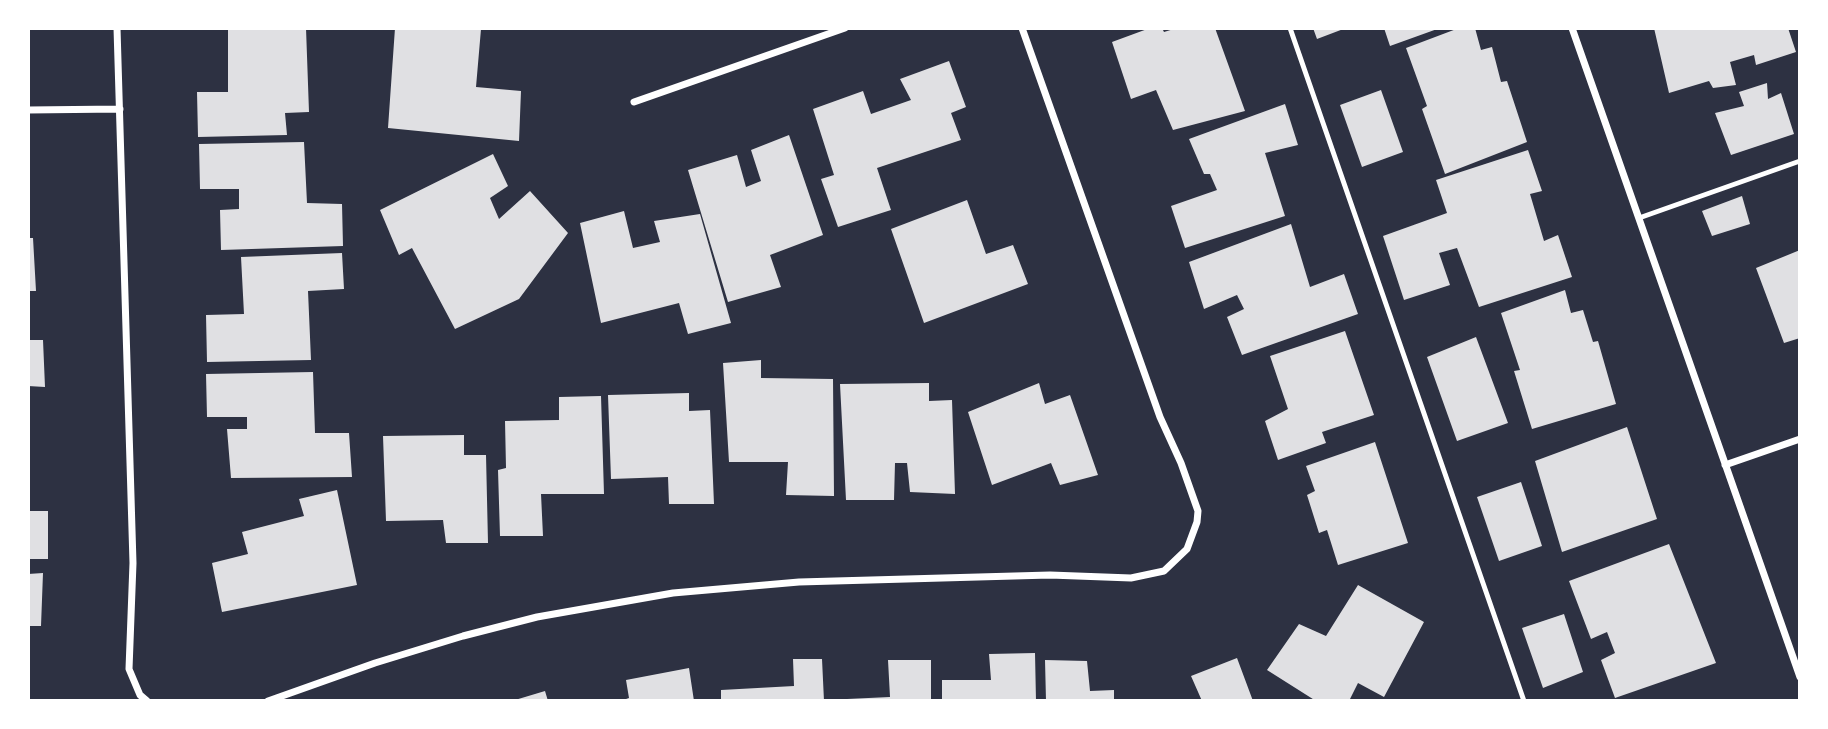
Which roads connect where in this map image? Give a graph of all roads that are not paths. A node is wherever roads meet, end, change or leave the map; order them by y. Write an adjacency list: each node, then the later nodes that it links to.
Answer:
1 (117, 28): 8 (street)
2 (845, 28): 6 (street)
3 (1022, 28): 15 (street)
4 (1290, 28): 16 (lane)
5 (1572, 28): 10 (street)
6 (634, 102)
7 (28, 110): 8 (street)
8 (120, 110): 14 (street)
9 (1800, 160): 10 (lane)
10 (1639, 218): 12 (street)
11 (1800, 439): 12 (street)
12 (1725, 465): 13 (street)
13 (1800, 677)
14 (147, 701)
15 (268, 701)
16 (1524, 701)

